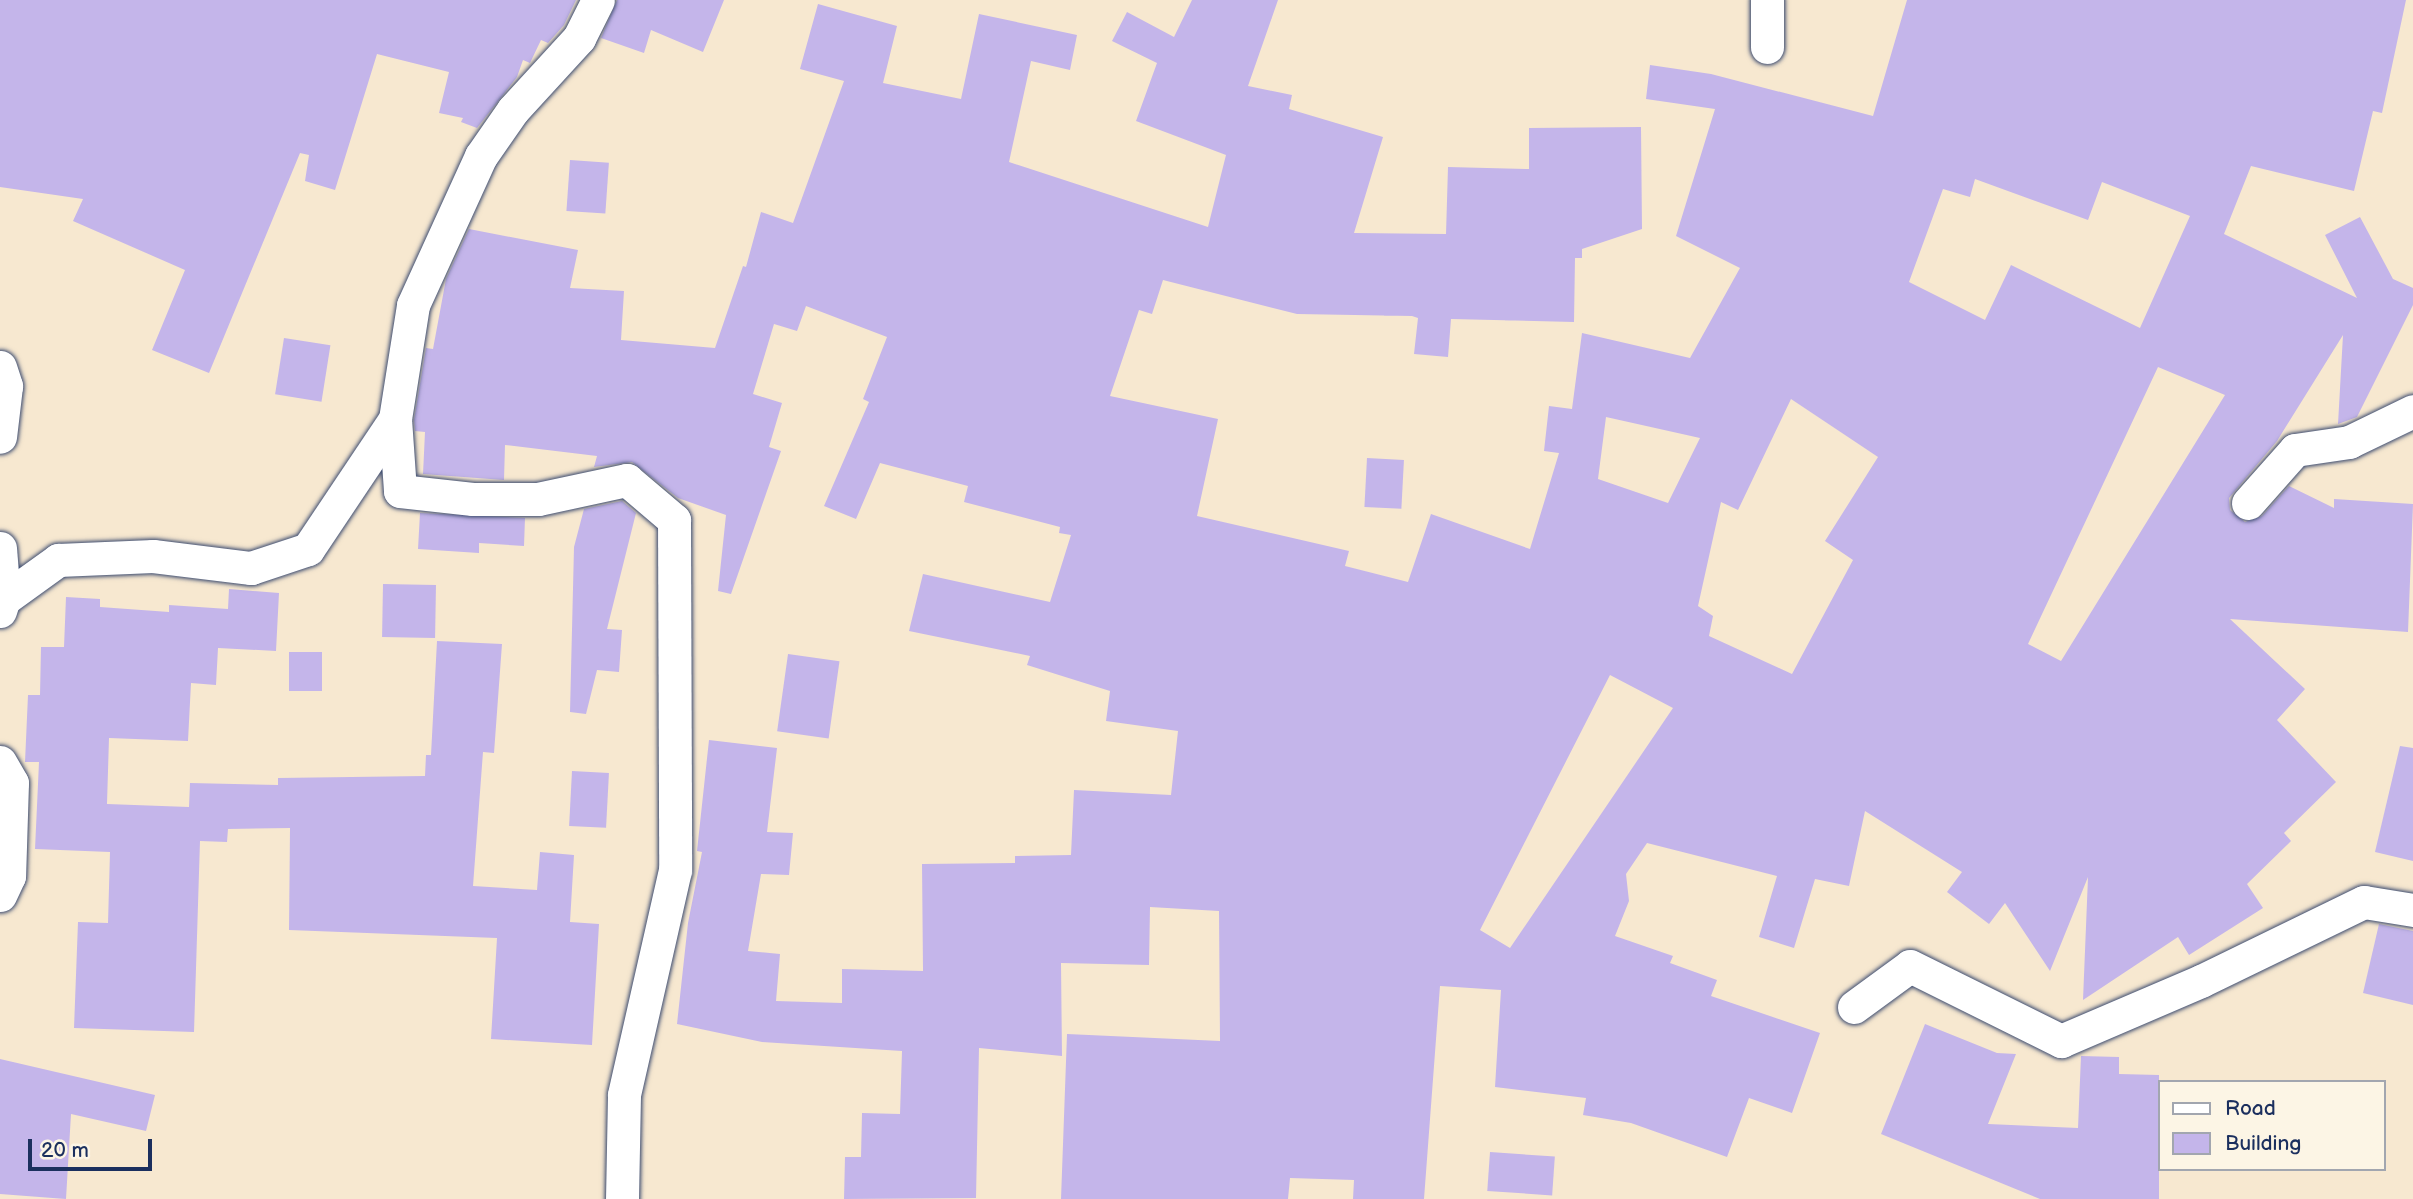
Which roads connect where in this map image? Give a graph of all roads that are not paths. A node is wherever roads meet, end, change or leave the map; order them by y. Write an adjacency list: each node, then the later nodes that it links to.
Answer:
1 (598, 0): 6 (street)
2 (1767, 0): 3 (street)
3 (1767, 47)
4 (0, 367): 7 (street)
5 (2413, 411): 8 (street)
6 (395, 419): 10 (street); 15 (street)
7 (0, 437)
8 (2248, 503)
9 (0, 548): 10 (street)
10 (2, 605)
11 (0, 762): 12 (street)
12 (0, 895)
13 (2413, 910): 14 (street)
14 (1854, 1007)
15 (622, 1199)

